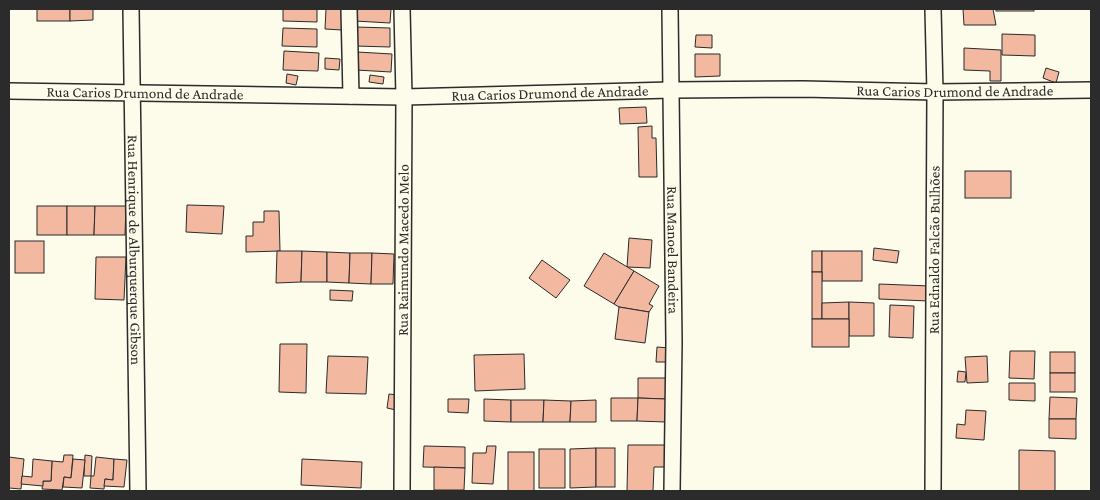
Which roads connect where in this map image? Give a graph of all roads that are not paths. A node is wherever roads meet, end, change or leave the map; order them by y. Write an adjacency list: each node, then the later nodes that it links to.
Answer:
1 (132, 9): 10 (street, Rua Henrique de Alburquerque Gibson)
2 (349, 9): 11 (street)
3 (402, 9): 12 (street, Rua Raimundo Macedo Melo)
4 (670, 9): 6 (street, Rua Manoel Bandeira)
5 (934, 9): 9 (street, Rua Ednaldo Falcão Bulhões)
6 (671, 90): 9 (street, Rua Carios Drumond de Andrade); 12 (street, Rua Carios Drumond de Andrade); 15 (street, Rua Manoel Bandeira)
7 (1091, 90): 9 (street, Rua Carios Drumond de Andrade)
8 (9, 91): 10 (street, Rua Carios Drumond de Andrade)
9 (935, 92): 16 (street, Rua Ednaldo Falcão Bulhões)
10 (133, 93): 11 (street, Rua Carios Drumond de Andrade); 13 (street, Rua Henrique de Alburquerque Gibson)
11 (351, 96): 12 (street, Rua Carios Drumond de Andrade)
12 (404, 97): 14 (street, Rua Raimundo Macedo Melo)
13 (138, 491)
14 (402, 491)
15 (672, 491)
16 (933, 491)

